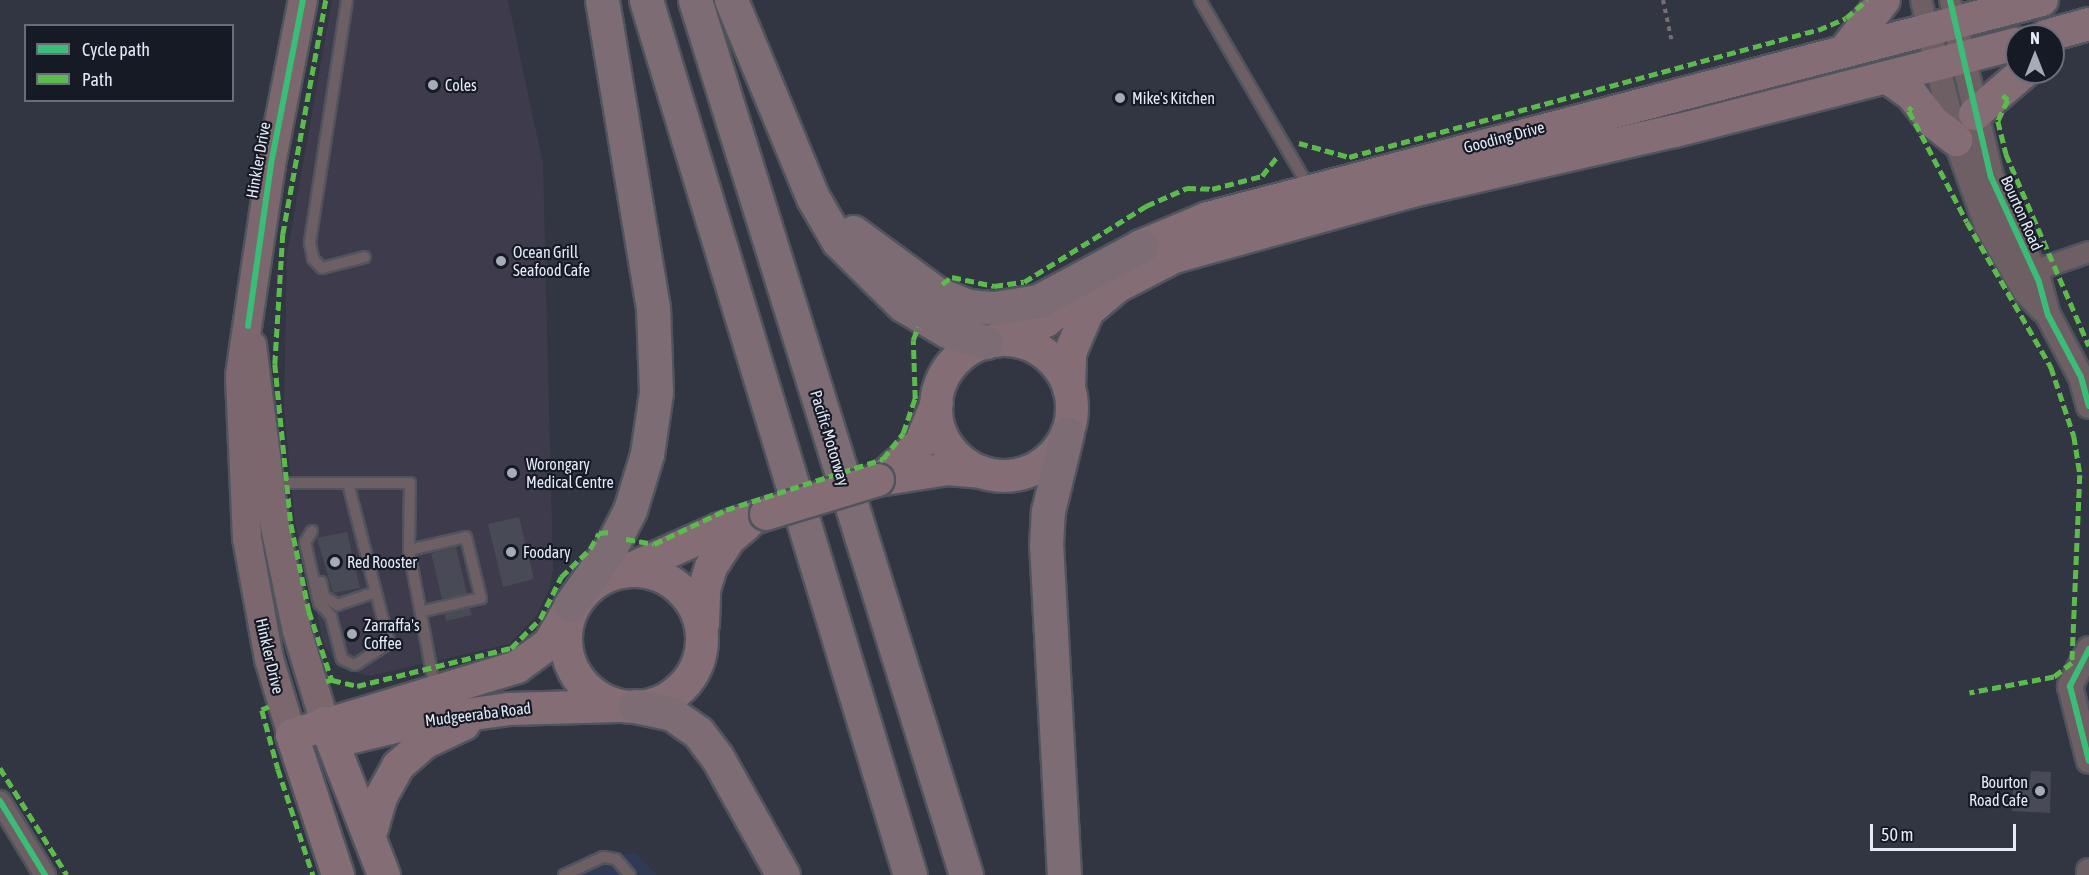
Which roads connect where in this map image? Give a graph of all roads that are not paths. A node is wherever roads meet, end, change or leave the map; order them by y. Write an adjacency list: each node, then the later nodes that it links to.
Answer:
1 (303, 0): 34 (main road, Hinkler Drive)
2 (348, 0): 25 (lane)
3 (602, 0): 40 (highway)
4 (646, 0): 61 (highway)
5 (695, 0): 62 (highway, Pacific Motorway)
6 (731, 0): 20 (highway)
7 (1200, 0): 22 (lane)
8 (1884, 0): 15 (main road)
9 (2019, 3): 10 (main road, Gooding Drive)
10 (1939, 13): 15 (main road, Gooding Drive); 16 (street, Bourton Road)
11 (2086, 25): 12 (main road); 13 (main road)
12 (2065, 31)
13 (2065, 45)
14 (2005, 47): 16 (main road, Gooding Drive)
15 (1845, 50): 22 (main road, Gooding Drive)
16 (1949, 61): 17 (main road, Gooding Drive); 19 (street, Bourton Road); 21 (street, Bourton Road)
17 (1888, 78): 21 (main road); 28 (main road, Gooding Drive)
18 (2010, 84): 19 (main road)
19 (1975, 114): 26 (street, Bourton Road)
20 (788, 140): 23 (highway); 27 (highway)
21 (1956, 140): 26 (street, Bourton Road)
22 (1310, 190): 23 (main road, Gooding Drive)
23 (1141, 246): 27 (main road, Gooding Drive)
24 (2089, 252): 26 (street)
25 (365, 257)
26 (2025, 274): 30 (street, Bourton Road)
27 (991, 341): 28 (main road); 29 (main road)
28 (1069, 388): 31 (main road)
29 (937, 402): 32 (main road); 33 (main road)
30 (2089, 406)
31 (1067, 433): 32 (main road); 63 (highway)
32 (987, 473): 33 (main road)
33 (879, 479): 36 (main road, bridge)
34 (255, 483): 35 (lane); 50 (main road, Hinkler Drive); 51 (main road, Hinkler Drive)
35 (348, 483): 37 (lane); 39 (lane)
36 (762, 516): 38 (main road); 42 (main road)
37 (409, 550): 41 (lane); 41 (lane)
38 (619, 573): 40 (main road); 42 (main road)
39 (376, 592): 39 (lane)
40 (570, 607): 45 (main road, Mudgeeraba Road); 46 (main road)
41 (424, 611): 45 (lane)
42 (704, 634): 46 (main road)
43 (2089, 649): 44 (street)
44 (2082, 667): 48 (street)
45 (436, 692): 47 (main road); 50 (main road, Mudgeeraba Road)
46 (632, 706): 47 (main road, Mudgeeraba Road); 60 (highway)
47 (537, 707): 49 (main road, Mudgeeraba Road)
48 (2083, 708): 52 (street)
49 (489, 712): 50 (main road, Mudgeeraba Road); 54 (main road)
50 (328, 733): 51 (main road, Mudgeeraba Road); 54 (main road)
51 (295, 744): 56 (main road)
52 (2089, 761)
53 (0, 801): 55 (street)
54 (370, 836): 57 (main road)
55 (45, 875)
56 (338, 875)
57 (384, 875)
58 (564, 875): 59 (lane)
59 (630, 875)
60 (783, 875)
61 (910, 875)
62 (966, 875)
63 (1064, 875)

